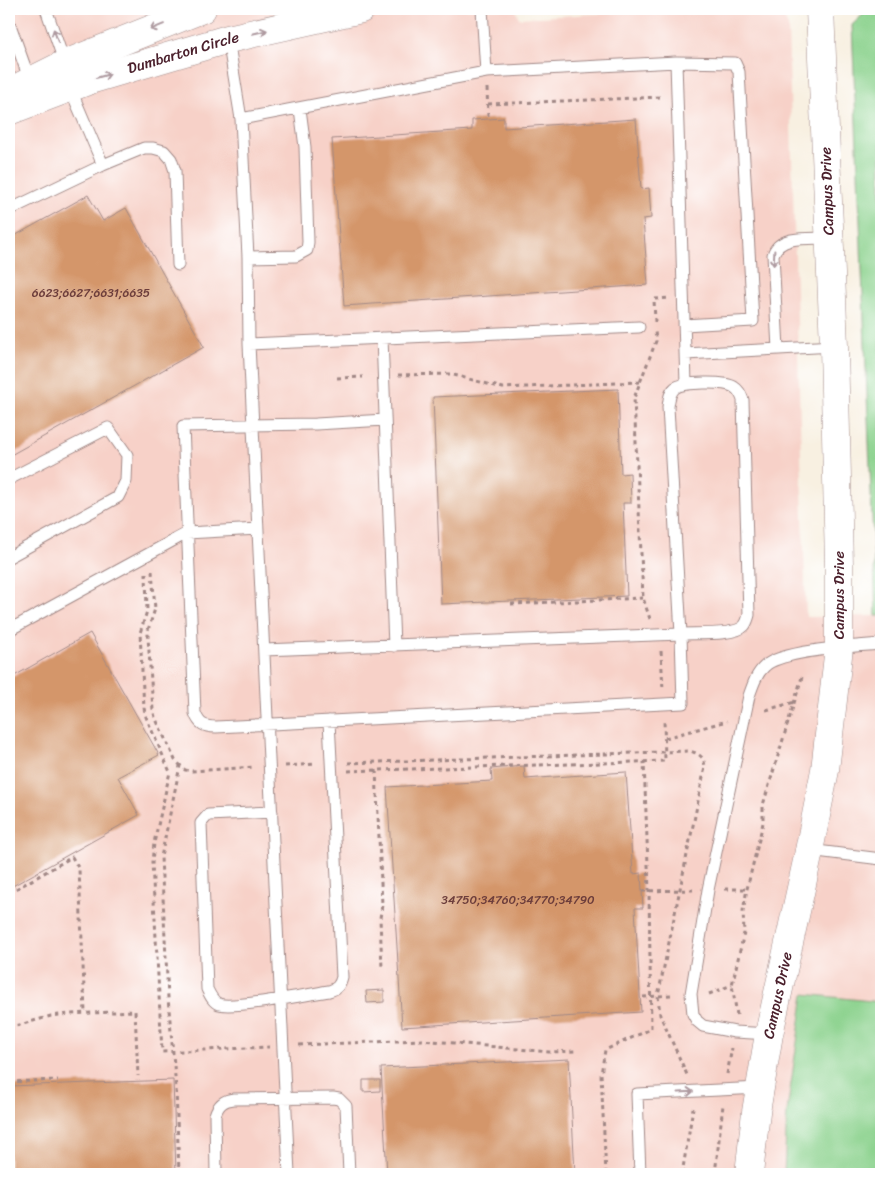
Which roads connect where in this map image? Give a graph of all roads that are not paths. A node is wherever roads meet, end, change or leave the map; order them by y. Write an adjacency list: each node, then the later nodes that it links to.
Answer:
1 (46, 9): 10 (lane, one-way to 1)
2 (202, 9): 10 (street, Dumbarton Circle, one-way to 10)
3 (361, 9): 7 (street, Dumbarton Circle, one-way to 3)
4 (482, 9): 9 (lane)
5 (820, 9): 17 (street, Campus Drive)
6 (9, 22): 11 (lane)
7 (228, 39): 10 (street, Dumbarton Circle, one-way to 7); 14 (lane)
8 (676, 62): 9 (lane); 20 (lane); 20 (lane)
9 (486, 72): 12 (lane)
10 (68, 76): 11 (street, Dumbarton Circle); 13 (street, Dumbarton Circle); 15 (lane)
11 (19, 87)
12 (300, 109): 14 (lane); 18 (lane)
13 (9, 112)
14 (241, 119): 18 (lane)
15 (103, 165): 16 (lane); 19 (lane)
16 (9, 210)
17 (829, 238): 24 (street, Campus Drive); 25 (lane, one-way to 25)
18 (248, 257): 23 (lane)
19 (178, 265)
20 (684, 324): 26 (lane)
21 (639, 327): 22 (lane)
22 (382, 338): 23 (lane); 28 (lane)
23 (249, 344): 29 (lane)
24 (834, 346): 25 (lane); 38 (street, Campus Drive)
25 (778, 349): 26 (lane)
26 (685, 354): 27 (lane)
27 (686, 384): 35 (lane); 35 (lane)
28 (385, 420): 29 (lane); 37 (lane)
29 (253, 426): 31 (lane); 32 (lane)
30 (9, 480): 33 (lane)
31 (258, 529): 32 (lane); 39 (lane)
32 (187, 533): 34 (lane); 41 (lane)
33 (9, 557)
34 (9, 630)
35 (681, 634): 37 (lane); 40 (lane)
36 (881, 644): 38 (lane)
37 (394, 646): 39 (lane)
38 (839, 647): 43 (street, Campus Drive); 46 (lane)
39 (264, 650): 41 (lane)
40 (329, 721): 41 (lane); 45 (lane)
41 (267, 725): 42 (lane)
42 (272, 812): 45 (lane); 45 (lane)
43 (810, 850): 44 (lane); 46 (street, Campus Drive)
44 (881, 859)
45 (281, 998): 48 (lane)
46 (769, 1034): 47 (street, Campus Drive)
47 (760, 1088): 52 (lane, one-way to 47); 53 (street, Campus Drive)
48 (285, 1099): 49 (lane); 50 (lane); 51 (lane)
49 (216, 1174)
50 (289, 1174)
51 (349, 1174)
52 (640, 1174)
53 (749, 1174)

